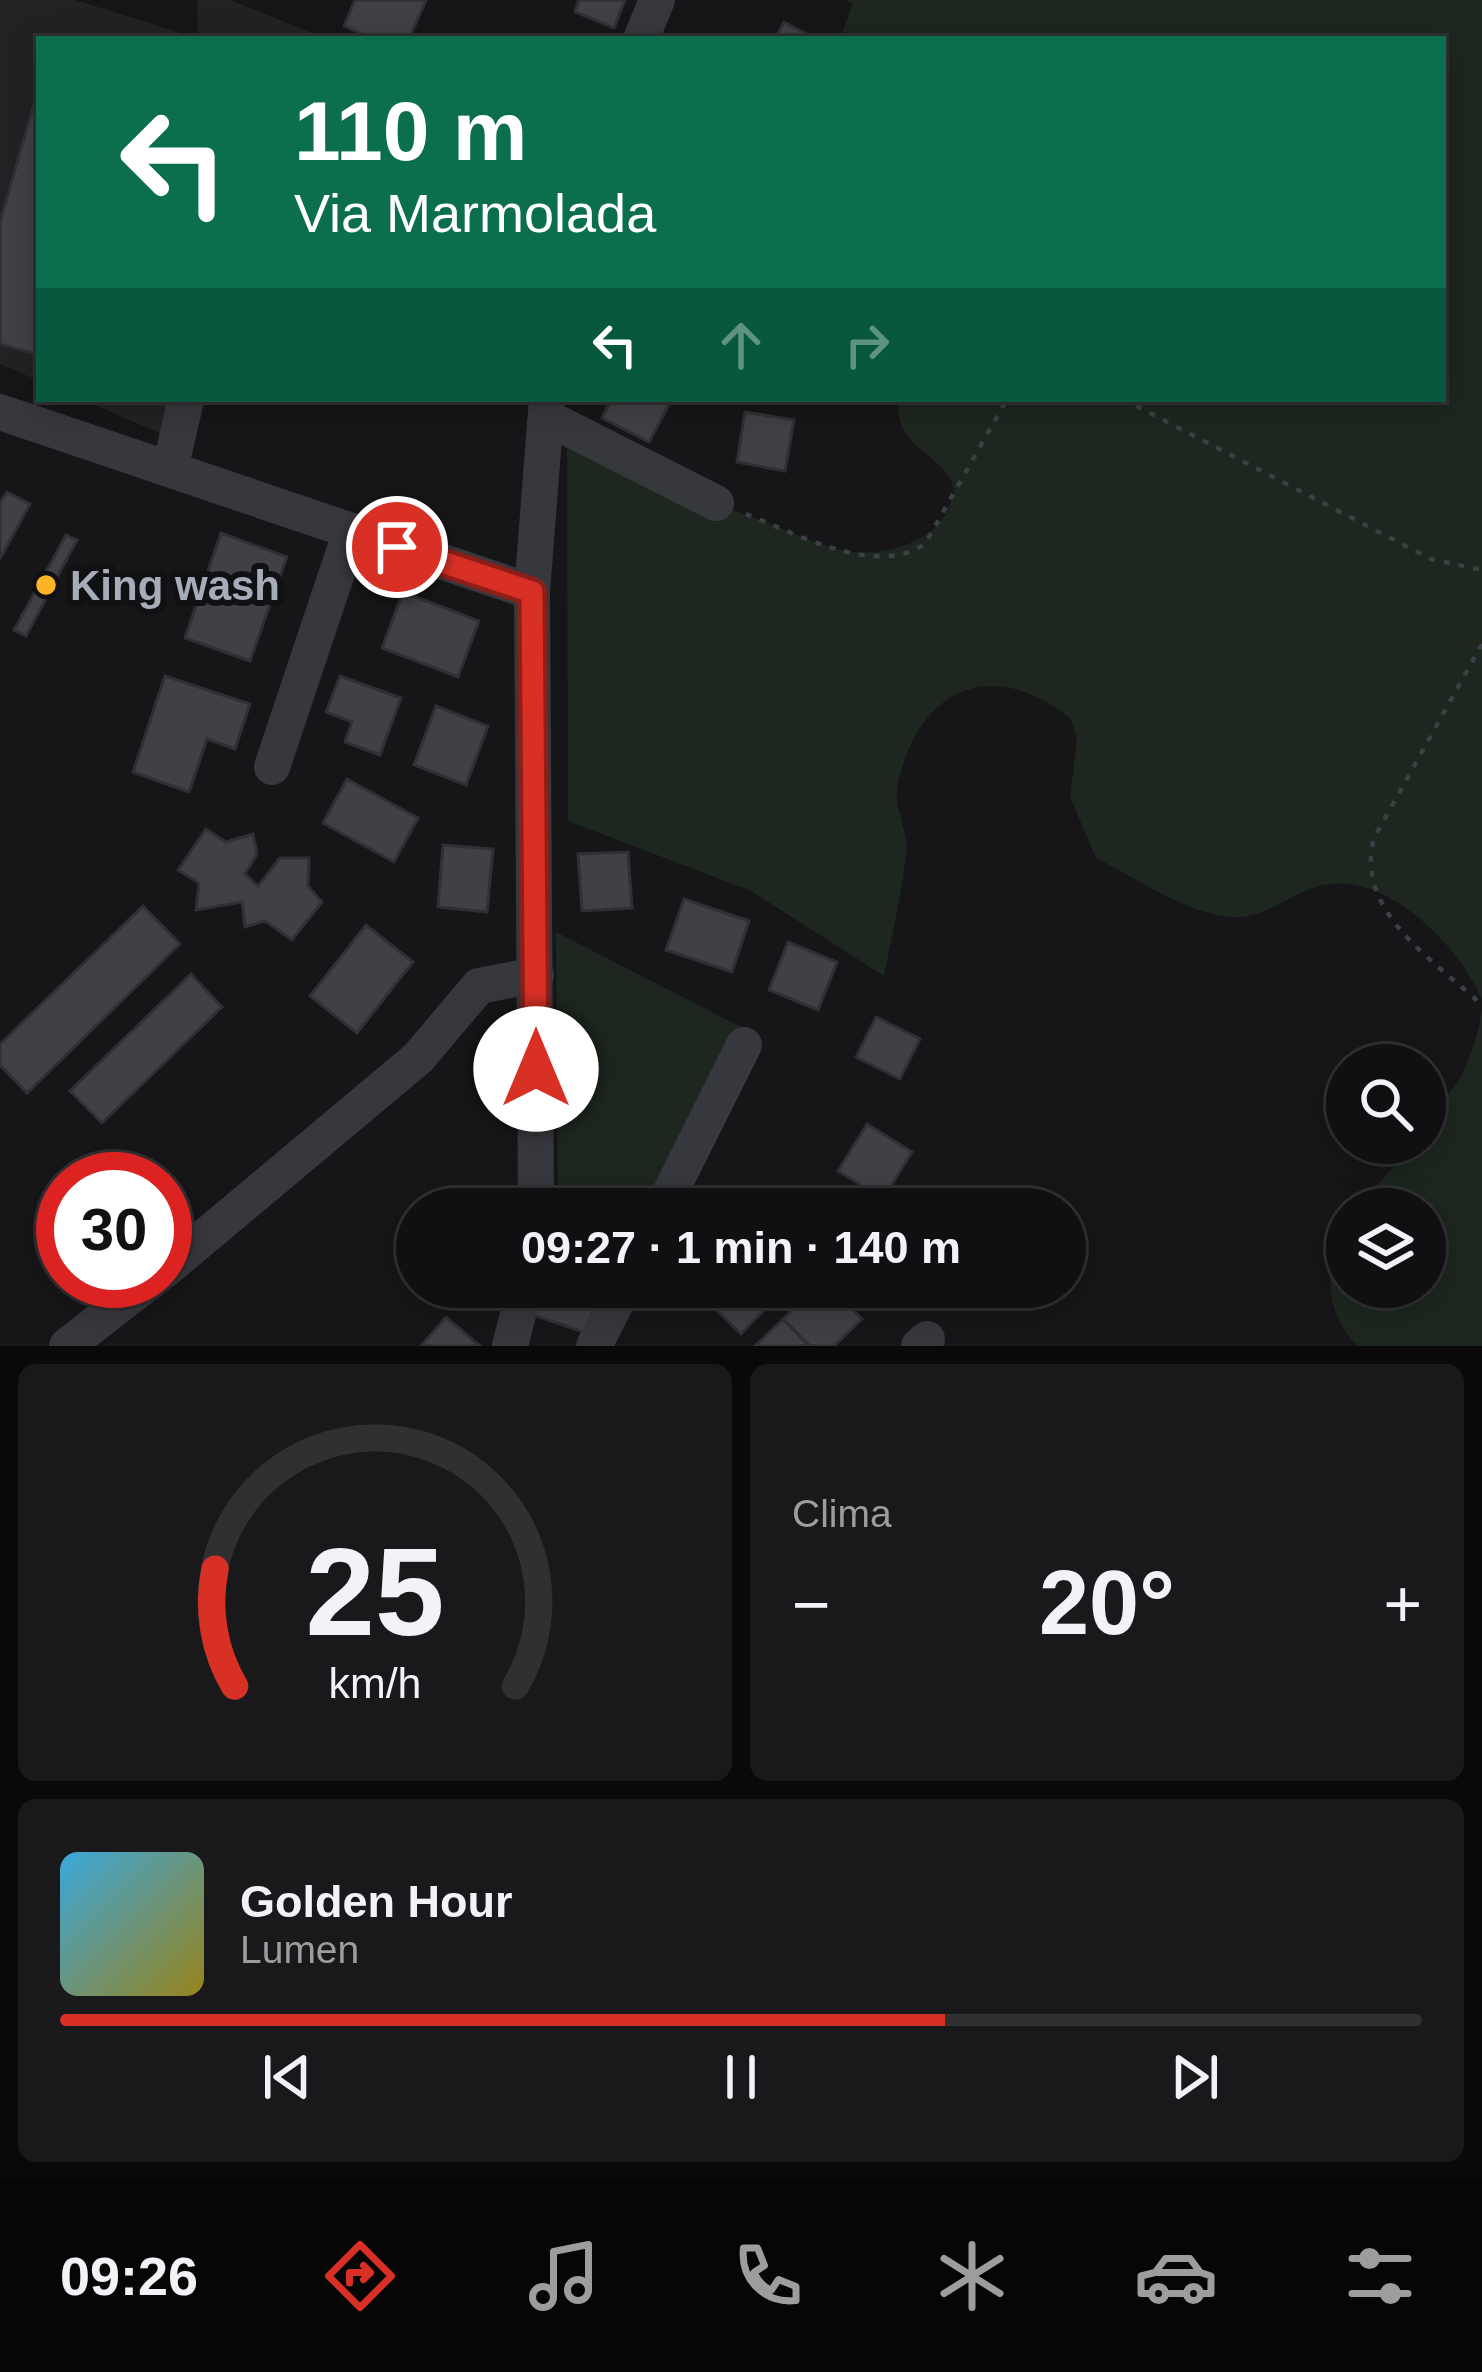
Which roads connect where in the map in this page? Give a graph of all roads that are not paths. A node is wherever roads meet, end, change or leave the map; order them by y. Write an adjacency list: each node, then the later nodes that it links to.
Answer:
1 (657, 0): 2 (street)
2 (642, 36)
3 (185, 402): 6 (street)
4 (546, 408): 7 (street); 9 (street)
5 (0, 412): 6 (street)
6 (170, 470): 8 (street)
7 (716, 503)
8 (351, 531): 9 (street); 10 (street)
9 (532, 592): 11 (street)
10 (272, 767)
11 (536, 975): 13 (street); 15 (street)
12 (744, 1045): 14 (street)
13 (536, 1188)
14 (672, 1188)
15 (192, 1247)
16 (116, 1308): 19 (street)
17 (519, 1308): 20 (street)
18 (613, 1308): 21 (street)
19 (67, 1346)
20 (509, 1346)
21 (594, 1346)

